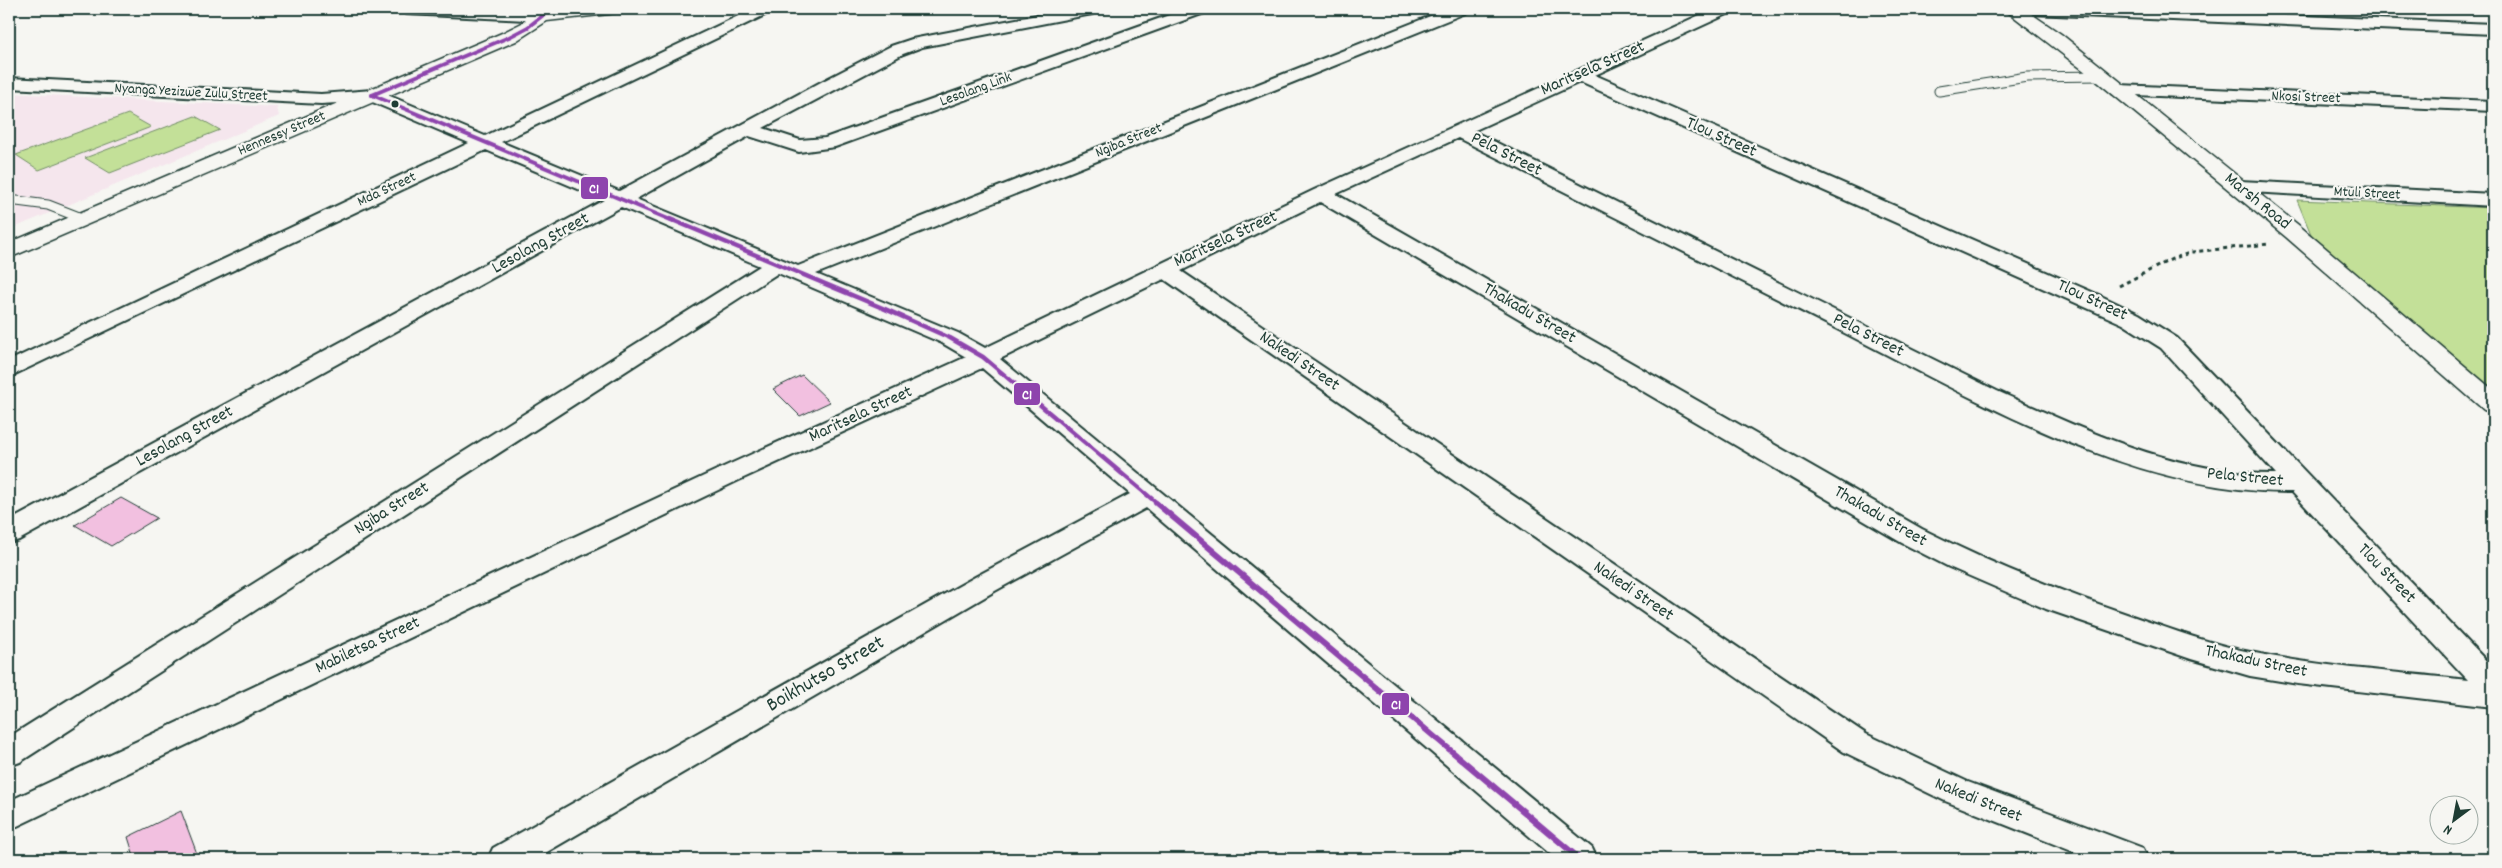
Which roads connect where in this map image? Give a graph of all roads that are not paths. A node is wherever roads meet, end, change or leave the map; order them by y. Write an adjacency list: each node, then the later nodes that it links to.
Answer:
1 (406, 9): 10 (street)
2 (609, 9): 10 (street)
3 (765, 9): 24 (street, Mda Street)
4 (1092, 9): 22 (street, Lesolang Street)
5 (1202, 9): 22 (street, Lesolang Link)
6 (1462, 9): 32 (street, Ngiba Street)
7 (1726, 9): 15 (street, Maritsela Street)
8 (2013, 9): 16 (street, Marsh Road)
9 (2034, 9): 12 (street)
10 (548, 12): 20 (street, Hennessy Street)
11 (2446, 12): 13 (street)
12 (2234, 14): 13 (street)
13 (2460, 27): 14 (street)
14 (2493, 28)
15 (1579, 75): 23 (street, Maritsela Street); 38 (street, Tlou Street)
16 (2101, 76): 18 (street, Marsh Road); 19 (lane)
17 (9, 83): 20 (street, Nyanga Yezizwe Zulu Street)
18 (2119, 90): 21 (street, Nkosi Street); 25 (street, Marsh Road)
19 (1939, 91)
20 (372, 95): 24 (street); 30 (street, Hennessy Street)
21 (2493, 106)
22 (749, 130): 28 (street, Lesolang Street)
23 (1458, 131): 26 (street, Maritsela Street); 38 (street, Pela Street)
24 (486, 143): 28 (street); 35 (street, Mda Street)
25 (2240, 187): 29 (street, Mtuli Street); 36 (street, Marsh Road)
26 (1322, 194): 33 (street, Maritsela Street); 42 (street, Thakadu Street)
27 (9, 200): 30 (lane)
28 (622, 200): 32 (street); 40 (street, Lesolang Street)
29 (2493, 200)
30 (84, 219): 31 (street, Hennessy Street)
31 (9, 251)
32 (786, 269): 34 (street); 43 (street, Ngiba Street)
33 (1164, 269): 34 (street, Maritsela Street); 47 (street, Nakedi Street)
34 (983, 357): 37 (street, Maritsela Street); 39 (street)
35 (9, 370)
36 (2493, 404)
37 (728, 476): 44 (street, Mabiletsa Street)
38 (2299, 483): 41 (street, Tlou Street)
39 (1149, 495): 45 (street, Boikhutso Street); 46 (street)
40 (9, 533)
41 (2493, 687)
42 (2493, 695)
43 (9, 753)
44 (9, 816)
45 (505, 859)
46 (1580, 859)
47 (2131, 859)

